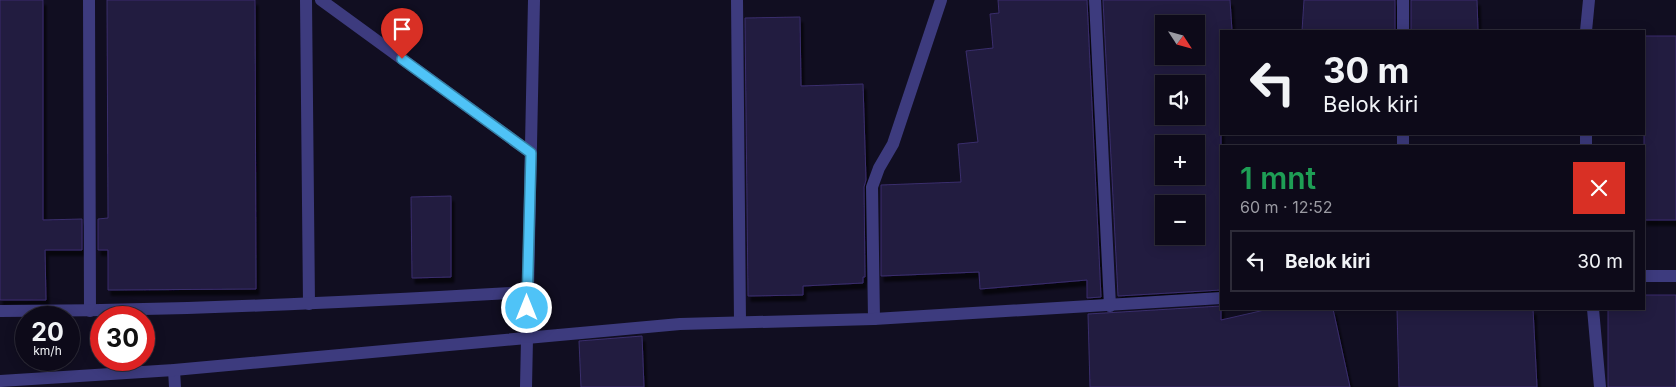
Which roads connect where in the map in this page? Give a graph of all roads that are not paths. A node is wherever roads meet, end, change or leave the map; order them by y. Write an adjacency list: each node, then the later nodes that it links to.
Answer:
1 (89, 0): 22 (street)
2 (306, 0): 17 (street)
3 (321, 0): 12 (street)
4 (534, 0): 12 (street)
5 (737, 0): 24 (street)
6 (940, 0): 23 (street)
7 (1095, 0): 18 (street)
8 (1404, 0): 10 (street)
9 (1589, 0): 11 (street)
10 (1403, 30)
11 (1586, 30)
12 (531, 153): 15 (street)
13 (1645, 276): 14 (street)
14 (1676, 276)
15 (528, 292): 17 (street); 25 (street)
16 (1220, 298): 18 (street)
17 (309, 304): 19 (street)
18 (1110, 306): 23 (street)
19 (155, 309)
20 (1594, 310): 30 (street)
21 (0, 311): 22 (street)
22 (90, 311)
23 (874, 319): 24 (street)
24 (740, 322): 25 (street)
25 (526, 339): 26 (street); 29 (street)
26 (174, 370): 27 (street); 28 (street)
27 (0, 381)
28 (175, 387)
29 (526, 387)
30 (1600, 387)

